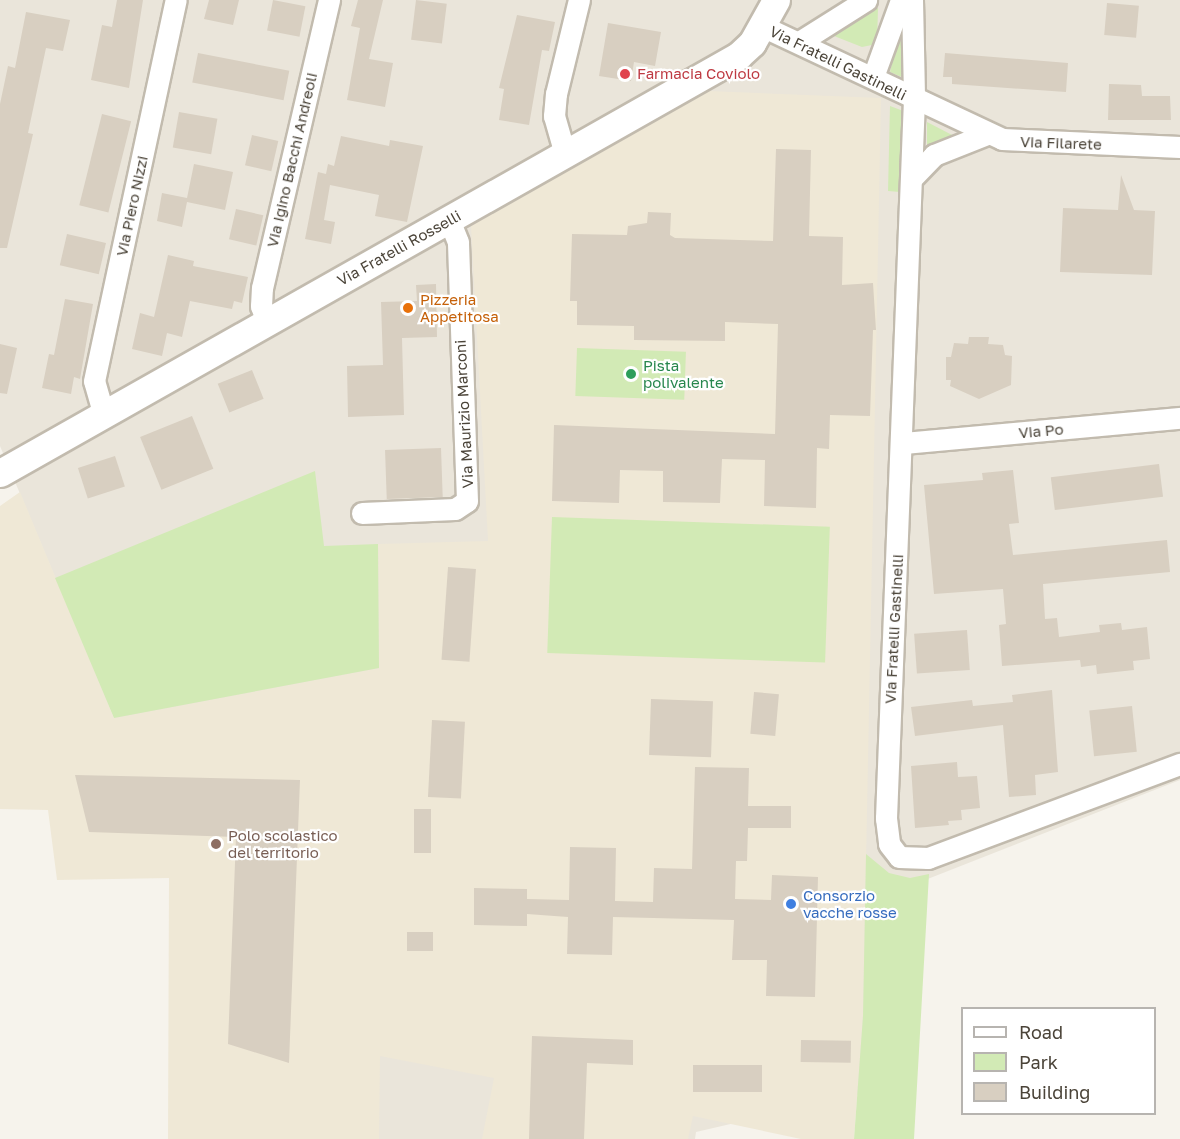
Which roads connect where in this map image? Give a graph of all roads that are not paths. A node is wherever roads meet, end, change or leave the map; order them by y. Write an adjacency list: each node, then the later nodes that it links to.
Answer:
1 (176, 0): 18 (street, Via Piero Nizzi)
2 (329, 0): 17 (street, Via Igino Bacchi Andreoli)
3 (579, 0): 14 (street)
4 (776, 0): 8 (street, Via Fratelli Rosselli)
5 (866, 0): 9 (street)
6 (901, 0): 10 (street)
7 (912, 0): 11 (street, Via Fratelli Gastinelli)
8 (762, 27): 9 (street, Via Fratelli Gastinelli); 14 (street, Via Fratelli Rosselli)
9 (801, 41): 10 (street, Via Fratelli Gastinelli)
10 (873, 77): 11 (street, Via Fratelli Gastinelli)
11 (914, 99): 12 (street, Via Filarete); 15 (street, Via Fratelli Gastinelli)
12 (987, 134): 13 (street, Via Filarete); 15 (street)
13 (1180, 147)
14 (565, 154): 16 (street, Via Fratelli Rosselli)
15 (912, 178): 20 (street, Via Fratelli Gastinelli)
16 (449, 220): 17 (street, Via Fratelli Rosselli); 22 (street, Via Maurizio Marconi)
17 (266, 319): 18 (street, Via Fratelli Rosselli)
18 (103, 412): 21 (street, Via Fratelli Rosselli)
19 (1180, 418): 20 (street, Via Po)
20 (903, 443): 23 (street, Via Fratelli Gastinelli)
21 (0, 473)
22 (362, 513)
23 (1180, 764)

